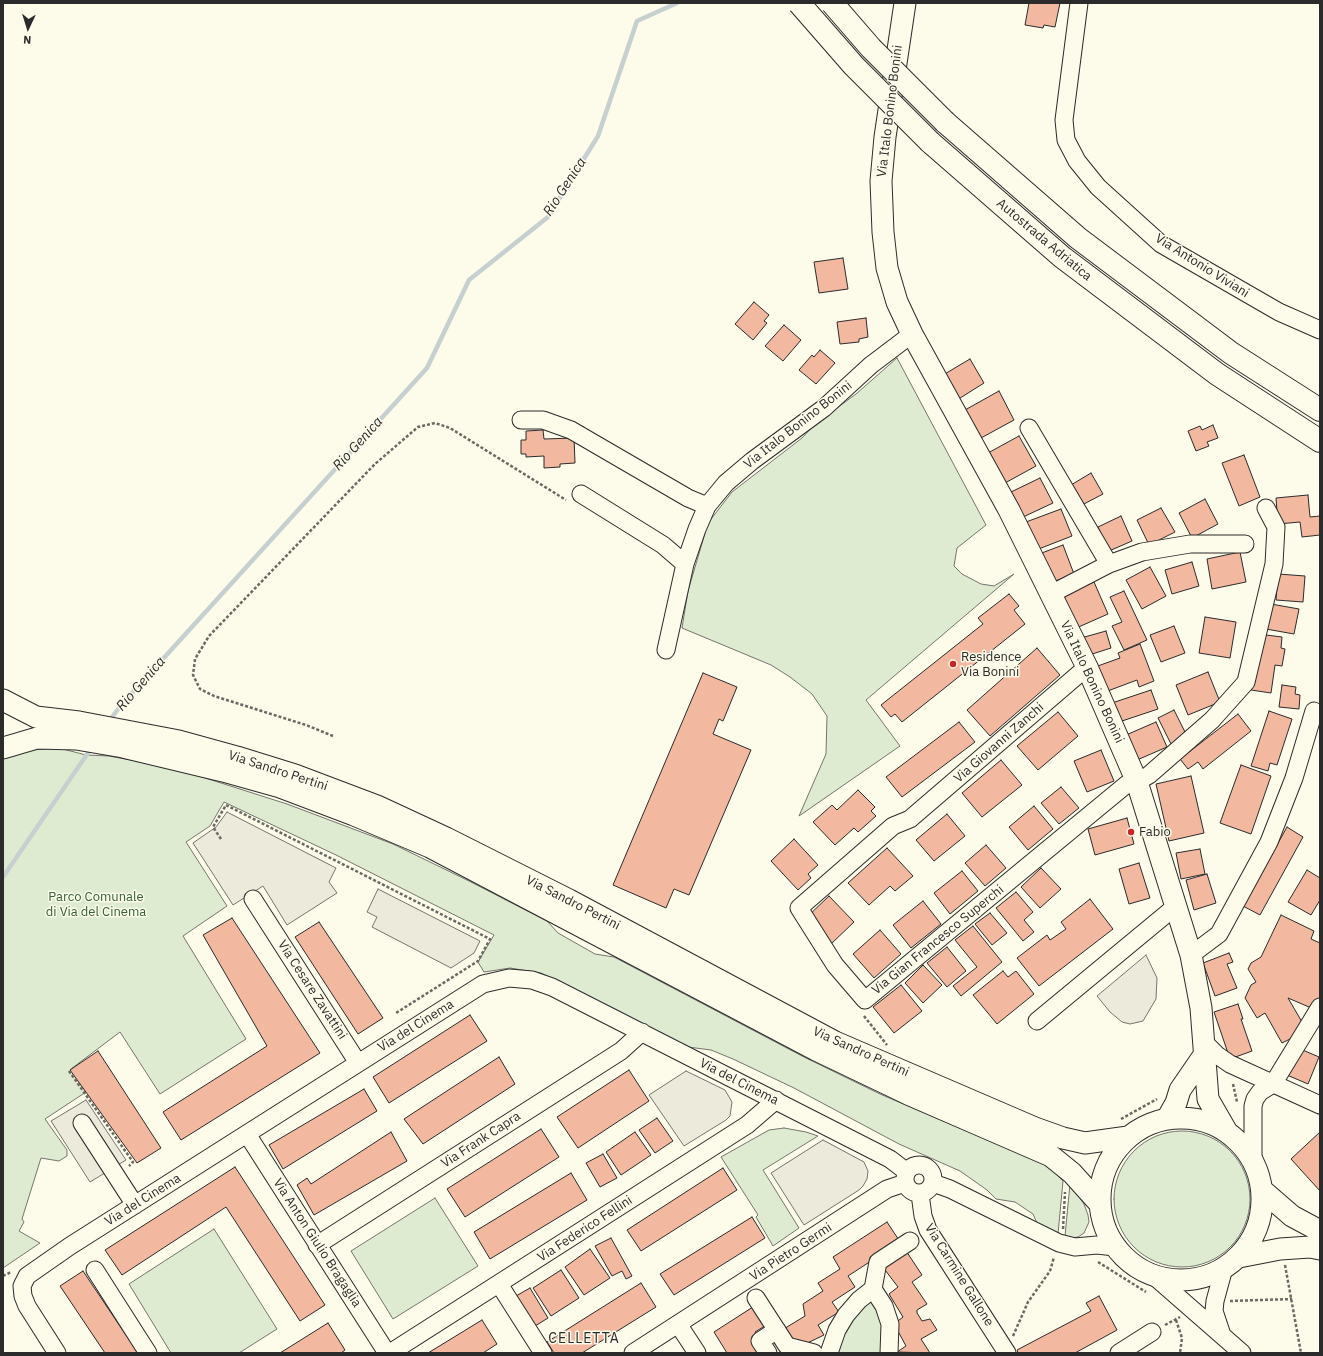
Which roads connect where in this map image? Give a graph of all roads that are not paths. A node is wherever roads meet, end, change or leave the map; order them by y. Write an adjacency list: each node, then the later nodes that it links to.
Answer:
1 (799, 3): 10 (highway, Autostrada Adriatica, bridge)
2 (832, 3): 7 (highway, Autostrada Adriatica, bridge)
3 (905, 3): 6 (main road, Via Italo Bonino Bonini)
4 (1078, 3): 5 (street, Via Antonio Viviani)
5 (1320, 330)
6 (912, 334): 12 (street, Via Italo Bonino Bonini); 17 (main road, Via Italo Bonino Bonini)
7 (1320, 410)
8 (521, 420): 12 (street)
9 (1029, 428): 16 (street)
10 (1320, 441)
11 (576, 498): 15 (street)
12 (707, 506): 15 (street, Via Italo Bonino Bonini)
13 (1266, 508): 25 (street)
14 (1245, 544): 16 (street)
15 (685, 564): 18 (street, Via Italo Bonino Bonini)
16 (1109, 564): 17 (street)
17 (1051, 594): 19 (main road, Via Italo Bonino Bonini)
18 (666, 650)
19 (1087, 667): 25 (main road, Via Italo Bonino Bonini); 26 (street, Via Giovanni Zanchi)
20 (3, 700): 22 (main road, Via Sandro Pertini)
21 (1314, 711): 29 (street)
22 (78, 731): 23 (main road, Via Sandro Pertini); 24 (main road, Via Sandro Pertini)
23 (130, 740): 40 (main road, Via Sandro Pertini); 47 (main road, Via Sandro Pertini)
24 (3, 748)
25 (1137, 782): 26 (street, Via Gian Francesco Superchi); 28 (main road, Via Italo Bonino Bonini)
26 (910, 819)
27 (253, 899): 34 (street, Via Cesare Zavattini)
28 (1176, 906): 29 (main road, Via Italo Bonino Bonini); 31 (street)
29 (1191, 955): 33 (main road, Via Italo Bonino Bonini)
30 (1320, 1007): 35 (street)
31 (1037, 1021)
32 (642, 1032): 34 (street, Via del Cinema); 36 (street, Via del Cinema); 51 (street, Via Frank Capra)
33 (1204, 1048): 35 (street); 38 (main road); 41 (main road, Via Italo Bonino Bonini)
34 (358, 1063): 42 (street, Via del Cinema)
35 (1273, 1084): 37 (street); 43 (street)
36 (776, 1100): 44 (street, Via del Cinema); 56 (street, Via Federico Fellini)
37 (1320, 1105)
38 (1167, 1119): 40 (main road); 41 (main road)
39 (82, 1123): 48 (street)
40 (1123, 1128): 47 (main road)
41 (1227, 1132): 43 (main road)
42 (247, 1134): 48 (street, Via del Cinema); 51 (street, Via Anton Giulio Bragaglia)
43 (1253, 1161): 46 (main road)
44 (906, 1177): 45 (street, Via del Cinema); 45 (street); 60 (street, Via Pietro Germi)
45 (927, 1188): 52 (street, Via del Cinema); 65 (street, Via Carmine Gallone)
46 (1262, 1190): 49 (main road); 54 (main road)
47 (1099, 1203): 52 (main road)
48 (135, 1205): 66 (street, Via del Cinema)
49 (1320, 1231)
50 (910, 1241): 58 (street)
51 (317, 1245): 68 (street, Via Anton Giulio Bragaglia)
52 (1115, 1247): 57 (main road)
53 (1320, 1249): 54 (main road)
54 (1231, 1262): 57 (main road); 63 (street)
55 (95, 1270): 67 (street)
56 (499, 1284): 69 (street, Via Federico Fellini); 70 (street)
57 (1152, 1285): 63 (street)
58 (873, 1289): 75 (street); 76 (street)
59 (756, 1298): 61 (street)
60 (678, 1324): 71 (street, Via Pietro Germi); 72 (street)
61 (777, 1330): 64 (street); 73 (street)
62 (1152, 1332): 77 (street)
63 (1222, 1337): 78 (street)
64 (782, 1350): 74 (street)
65 (1006, 1351)
66 (57, 1353)
67 (148, 1353)
68 (387, 1353)
69 (390, 1353)
70 (543, 1353)
71 (632, 1353)
72 (697, 1353)
73 (768, 1353)
74 (814, 1353)
75 (829, 1353)
76 (889, 1353)
77 (1119, 1353)
78 (1242, 1353)

